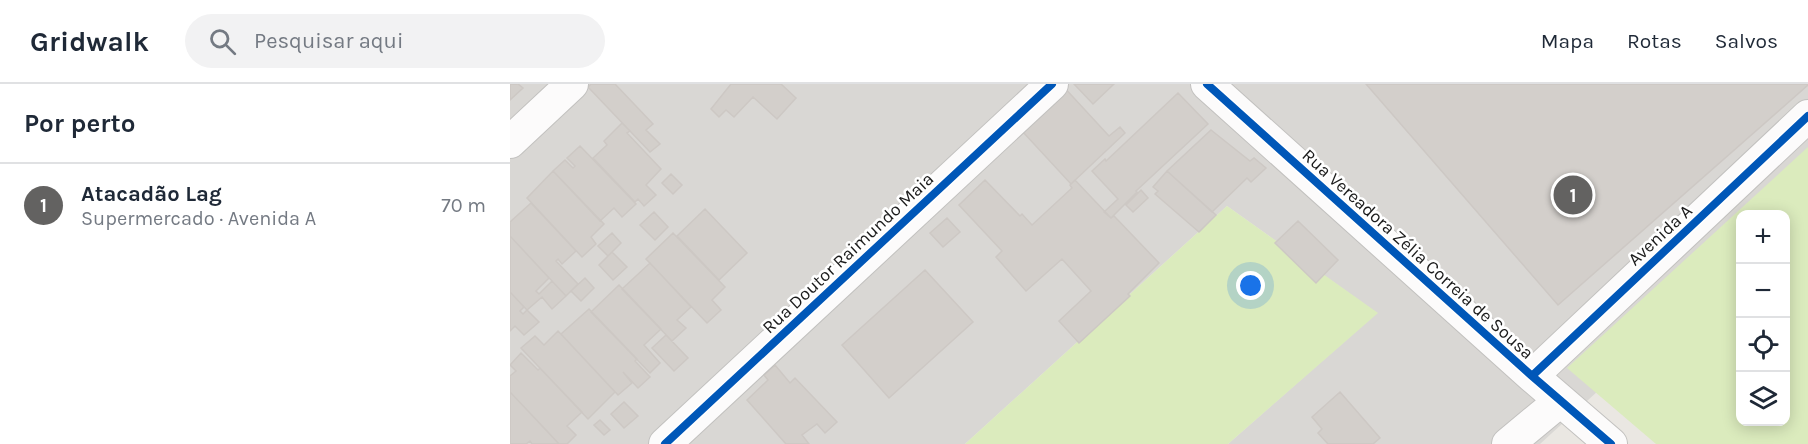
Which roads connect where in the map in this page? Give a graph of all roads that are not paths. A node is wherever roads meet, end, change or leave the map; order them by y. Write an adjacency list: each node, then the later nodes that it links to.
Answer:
1 (572, 84): 5 (street)
2 (1052, 84): 8 (street, Rua Doutor Raimundo Maia)
3 (1207, 84): 6 (street, Rua Vereadora Zélia Correia de Sousa)
4 (1808, 116): 6 (street, Avenida A)
5 (510, 142)
6 (1532, 376): 7 (street, Rua Vereadora Zélia Correia de Sousa)
7 (1560, 401): 9 (street); 10 (street, Rua Vereadora Zélia Correia de Sousa)
8 (664, 444)
9 (1508, 444)
10 (1611, 444)

